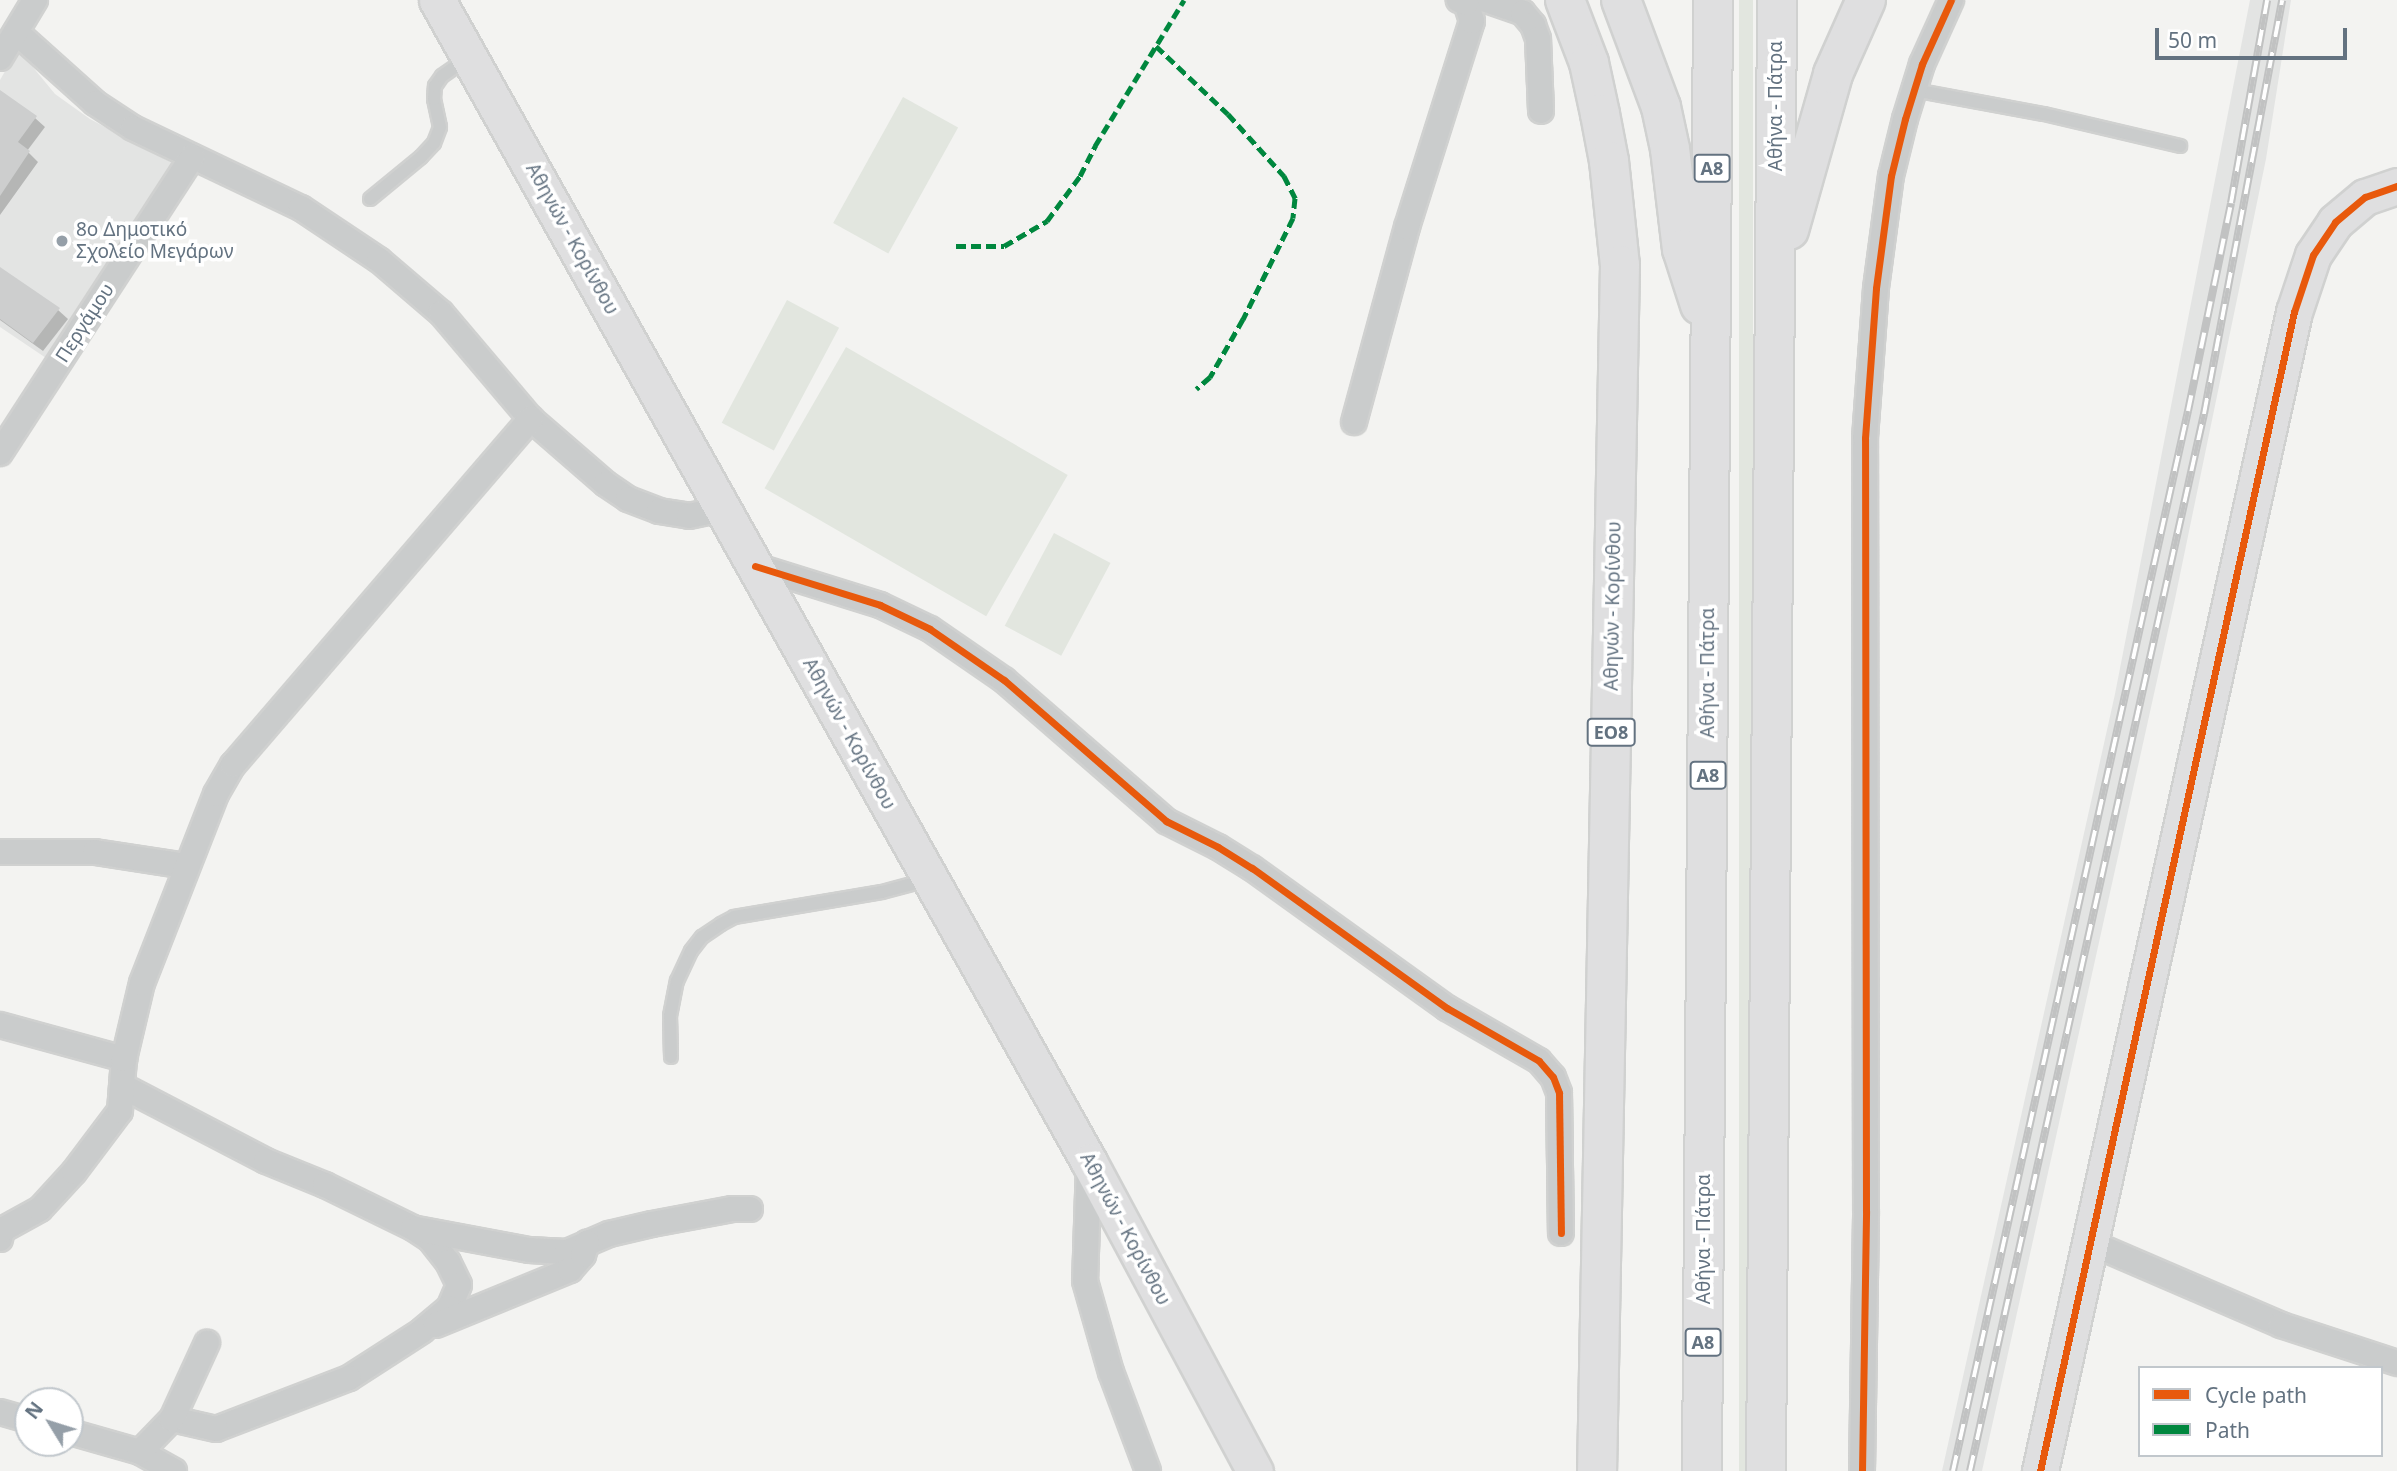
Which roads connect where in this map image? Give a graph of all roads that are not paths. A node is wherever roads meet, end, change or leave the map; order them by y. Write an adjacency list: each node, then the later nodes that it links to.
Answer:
1 (35, 0): 11 (street)
2 (437, 0): 12 (main road, Αθηνών - Κορίνθου)
3 (1459, 0): 23 (street)
4 (1486, 0): 15 (street)
5 (1565, 0): 50 (main road, Αθηνών - Κορίνθου / ΕΟ8)
6 (1621, 0): 21 (main road)
7 (1713, 0): 21 (main road, Αθήνα - Πάτρα / Α8)
8 (1777, 0): 20 (main road, Αθήνα - Πάτρα)
9 (1866, 0): 20 (main road)
10 (1951, 0): 14 (street)
11 (16, 32): 13 (street); 17 (street)
12 (469, 57): 19 (lane); 25 (main road, Αθηνών - Κορίνθου)
13 (0, 58)
14 (1914, 90): 16 (lane); 53 (street)
15 (1541, 111)
16 (2180, 146)
17 (192, 157): 22 (street); 24 (street, Περγάμου)
18 (2397, 186): 39 (main road)
19 (370, 199)
20 (1775, 286): 52 (main road, Αθήνα - Πάτρα)
21 (1711, 337): 51 (main road, Αθήνα - Πάτρα / Α8)
22 (531, 419): 25 (street); 28 (street)
23 (1354, 422)
24 (0, 453)
25 (723, 509): 26 (main road, Αθηνών - Κορίνθου)
26 (755, 566): 29 (main road, Αθηνών - Κορίνθου); 38 (street)
27 (0, 852): 28 (street)
28 (187, 866): 32 (street)
29 (930, 879): 31 (lane); 34 (main road, Αθηνών - Κορίνθου)
30 (0, 1025): 32 (street)
31 (671, 1057)
32 (124, 1059): 33 (street)
33 (124, 1087): 36 (street); 37 (street)
34 (1089, 1162): 48 (street); 49 (main road, Αθηνών - Κορίνθου)
35 (750, 1209): 40 (street)
36 (413, 1228): 40 (street); 41 (street)
37 (1, 1232)
38 (1562, 1233)
39 (2091, 1242): 43 (street); 54 (main road)
40 (587, 1243): 41 (street)
41 (422, 1331): 44 (street)
42 (207, 1343): 44 (street)
43 (2397, 1363)
44 (172, 1419): 46 (street)
45 (84, 1436): 46 (street)
46 (139, 1452): 47 (street)
47 (174, 1471)
48 (1148, 1471)
49 (1255, 1471)
50 (1597, 1471)
51 (1702, 1471)
52 (1766, 1471)
53 (1862, 1471)
54 (2040, 1471)

